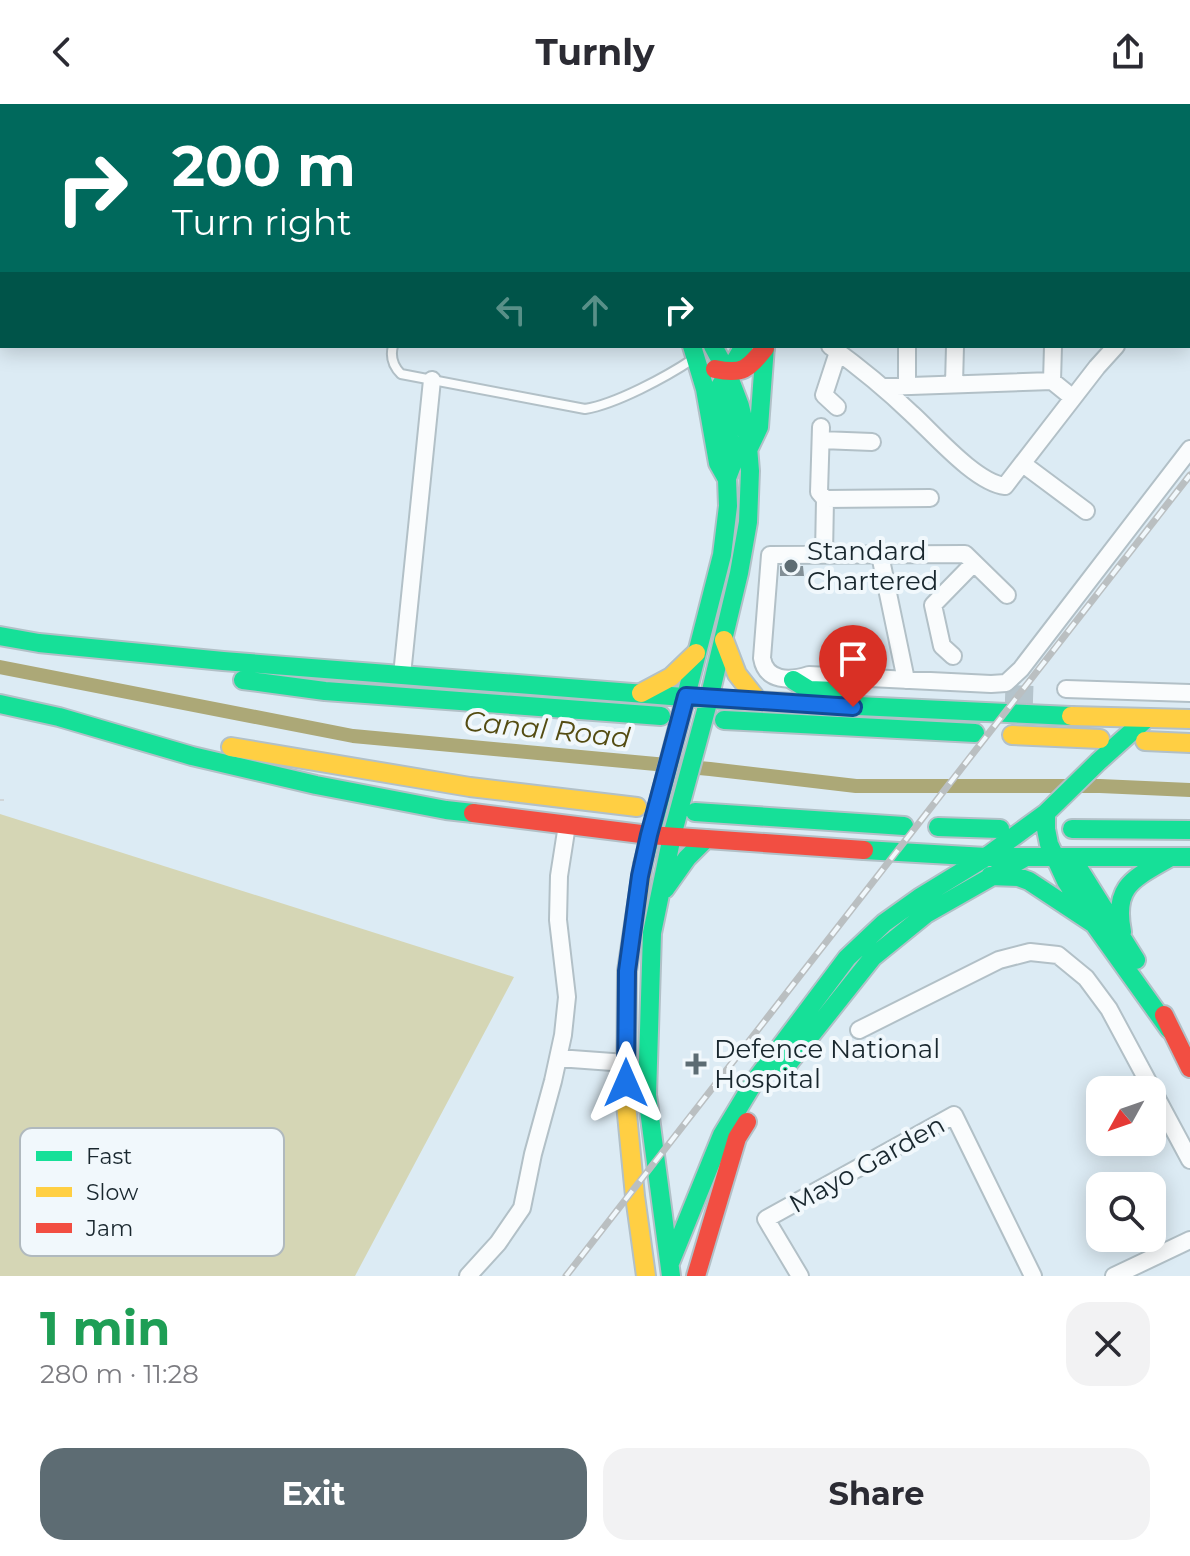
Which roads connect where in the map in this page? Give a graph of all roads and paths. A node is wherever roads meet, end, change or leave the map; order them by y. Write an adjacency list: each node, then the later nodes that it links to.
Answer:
1 (392, 348): 13 (lane)
2 (714, 348): 12 (main road)
3 (743, 348): 12 (main road)
4 (764, 348): 12 (main road)
5 (765, 348): 21 (main road)
6 (907, 348): 16 (street)
7 (955, 348): 15 (street)
8 (1053, 348): 14 (street)
9 (1114, 348): 18 (street)
10 (834, 349): 17 (street); 19 (street)
11 (696, 356): 12 (main road); 13 (lane); 24 (main road)
12 (727, 372): 21 (main road); 24 (main road)
13 (432, 380): 39 (street)
14 (1052, 381): 15 (street); 18 (street)
15 (954, 384): 16 (street)
16 (907, 386): 17 (street)
17 (882, 387): 23 (street)
18 (1073, 398): 23 (street)
19 (837, 407)
20 (872, 442): 26 (street)
21 (749, 448): 31 (main road)
22 (1190, 449): 41 (street)
23 (1023, 464): 27 (street)
24 (727, 478): 37 (main road)
25 (930, 498): 26 (street)
26 (825, 499): 28 (street)
27 (1086, 511)
28 (824, 555): 29 (street); 32 (street)
29 (880, 555): 30 (street); 41 (street)
30 (974, 563): 33 (street); 38 (street)
31 (739, 573): 32 (street); 35 (main road)
32 (769, 579): 40 (street)
33 (1007, 595)
34 (0, 636): 36 (main road)
35 (724, 640): 46 (main road); 49 (main road)
36 (39, 643): 39 (main road); 52 (main road)
37 (696, 653): 44 (main road); 45 (main road)
38 (953, 656)
39 (402, 675): 44 (main road)
40 (793, 680): 41 (street); 47 (main road)
41 (906, 680)
42 (1066, 689): 43 (street)
43 (1190, 693)
44 (641, 694): 45 (main road)
45 (686, 696): 46 (main road); 74 (main road)
46 (709, 699): 49 (main road); 75 (main road)
47 (1005, 699)
48 (1035, 700): 51 (main road)
49 (759, 702): 54 (main road)
50 (0, 704): 53 (main road)
51 (1190, 708)
52 (661, 716)
53 (59, 717): 64 (main road); 67 (main road)
54 (1147, 718): 55 (main road); 66 (main road)
55 (1190, 719)
56 (724, 720): 57 (main road)
57 (975, 733)
58 (1012, 735): 59 (main road)
59 (1100, 739)
60 (1145, 741): 61 (main road)
61 (1190, 743)
62 (0, 800): 63 (path)
63 (9, 800)
64 (637, 807)
65 (695, 812): 68 (main road)
66 (1047, 812): 77 (main road); 80 (main road)
67 (567, 825): 70 (main road); 89 (street)
68 (904, 826)
69 (938, 827): 71 (main road)
70 (605, 829): 74 (main road); 82 (main road)
71 (1000, 829)
72 (1072, 829): 73 (main road)
73 (1190, 830)
74 (649, 835): 75 (main road); 82 (main road)
75 (672, 836): 76 (main road); 84 (main road)
76 (706, 839): 77 (main road); 84 (main road)
77 (986, 857): 78 (main road); 94 (main road)
78 (1026, 857): 80 (main road); 83 (main road)
79 (1190, 857): 81 (main road)
80 (1063, 858): 81 (main road); 85 (main road); 86 (main road)
81 (1169, 858): 86 (main road)
82 (640, 876): 90 (main road)
83 (990, 876): 85 (main road); 99 (main road)
84 (659, 897): 93 (main road)
85 (1094, 924): 87 (main road)
86 (1125, 942): 87 (main road)
87 (1169, 1029): 91 (main road)
88 (859, 1030): 92 (street)
89 (558, 1058): 90 (street); 98 (street)
90 (626, 1063): 97 (main road)
91 (1190, 1068)
92 (1190, 1160)
93 (659, 1195): 94 (main road); 96 (main road)
94 (693, 1203): 96 (main road)
95 (1188, 1246): 102 (street)
96 (670, 1270): 97 (main road)
97 (645, 1272)
98 (468, 1276)
99 (696, 1276)
100 (800, 1276): 101 (street, Mayo Garden)
101 (1033, 1276)
102 (1114, 1276)

